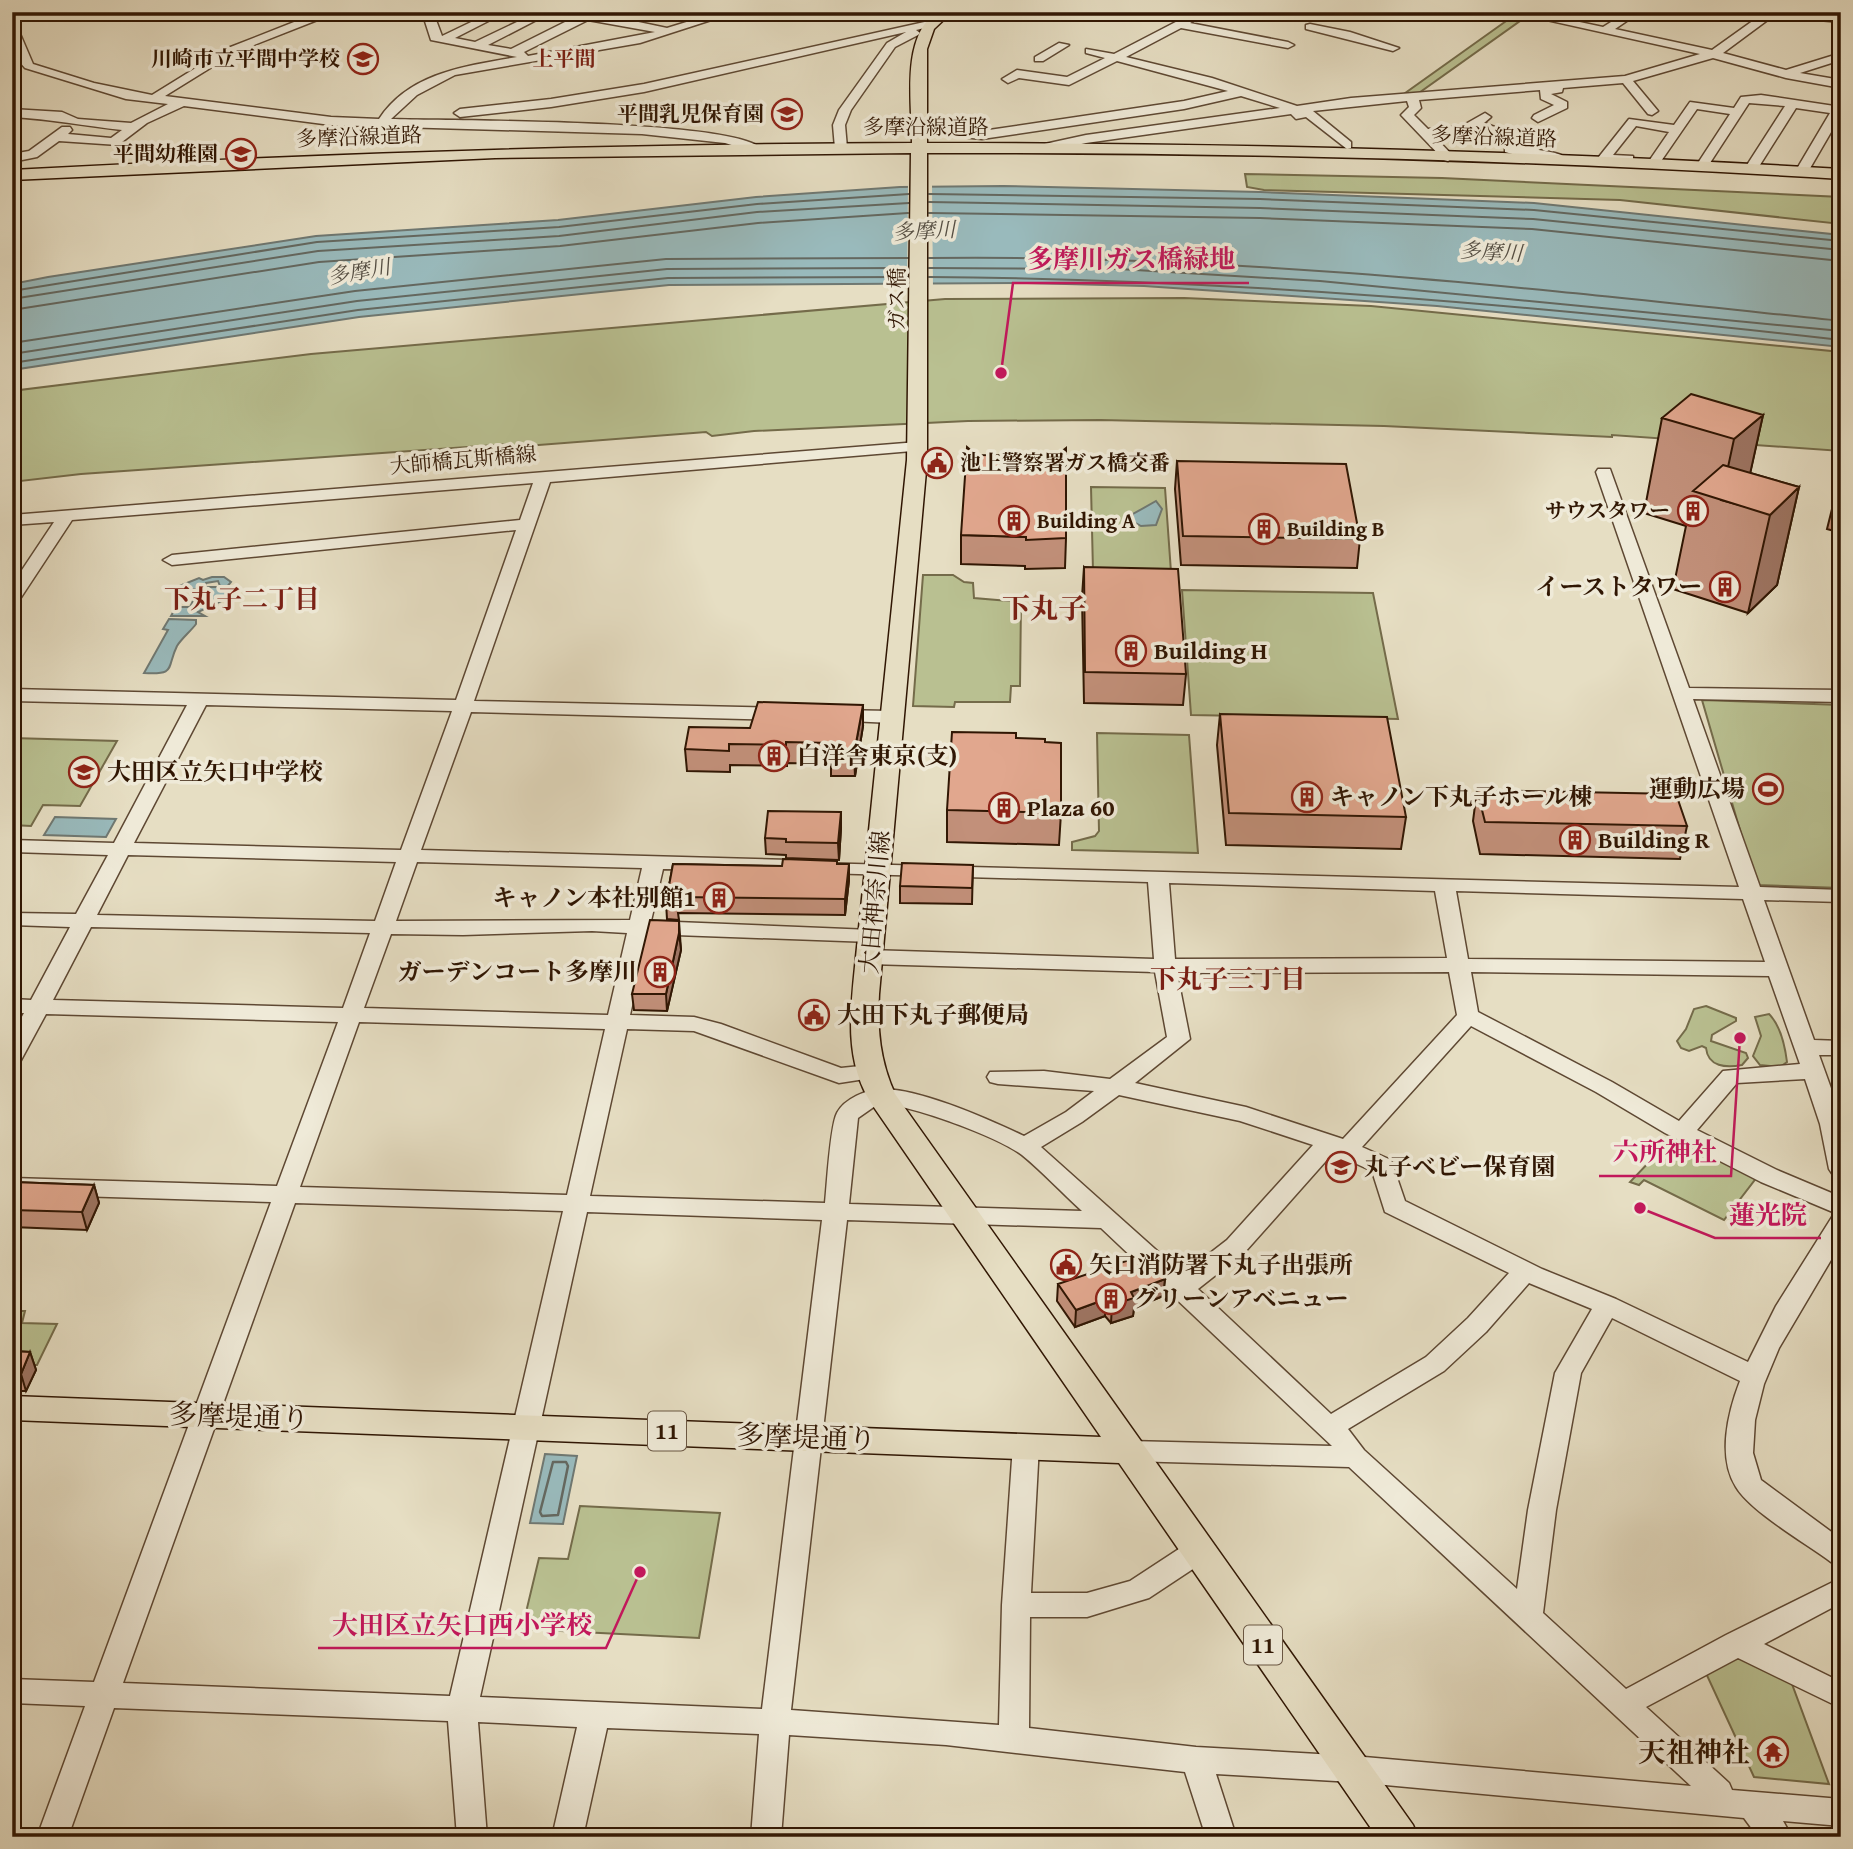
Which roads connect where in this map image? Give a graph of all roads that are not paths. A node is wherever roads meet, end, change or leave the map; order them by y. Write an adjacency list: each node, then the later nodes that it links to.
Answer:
1 (20, 12): 16 (street)
2 (427, 12): 28 (street)
3 (501, 12): 28 (street)
4 (547, 12): 30 (street)
5 (564, 12): 17 (street)
6 (641, 12): 21 (street)
7 (687, 12): 26 (street)
8 (731, 12): 26 (street)
9 (946, 12): 24 (main road)
10 (1204, 12): 22 (street)
11 (1516, 12): 27 (street)
12 (1635, 12): 27 (street)
13 (1764, 12): 14 (street)
14 (1772, 12): 19 (street); 35 (street)
15 (1819, 12): 19 (street)
16 (12, 13)
17 (590, 14): 21 (street); 33 (street)
18 (321, 15): 49 (street)
19 (1841, 17)
20 (1319, 18): 23 (street)
21 (621, 23): 26 (street); 34 (street)
22 (1181, 25): 23 (street); 38 (street)
23 (1310, 27): 31 (street)
24 (926, 28): 60 (main road, ガス橋); 61 (street); 71 (street)
25 (12, 30): 40 (street)
26 (662, 30): 34 (street)
27 (1606, 30): 35 (street)
28 (438, 39): 30 (street); 41 (street)
29 (1063, 45): 39 (street)
30 (477, 46): 33 (street)
31 (1393, 48)
32 (1090, 51): 38 (street)
33 (513, 53): 37 (street)
34 (560, 54): 37 (street)
35 (1714, 54): 42 (street); 44 (street)
36 (1841, 56): 42 (street)
37 (537, 57): 41 (street)
38 (1117, 57): 43 (street); 47 (street)
39 (1039, 59)
40 (18, 62): 49 (street)
41 (447, 64): 61 (street)
42 (1789, 75): 46 (street); 50 (street)
43 (1008, 79)
44 (1626, 79): 45 (street); 54 (street)
45 (1574, 84): 48 (street); 59 (street)
46 (1841, 84)
47 (1242, 92): 53 (street); 60 (street)
48 (1412, 97): 53 (street); 65 (street)
49 (152, 99): 51 (street)
50 (1761, 99): 52 (street); 56 (street)
51 (180, 103): 61 (street); 63 (street)
52 (1793, 104): 55 (street); 81 (street)
53 (1297, 110): 58 (street)
54 (1652, 111)
55 (1839, 111): 82 (street)
56 (1739, 112): 64 (street); 80 (street)
57 (12, 113): 62 (street)
58 (1259, 117): 69 (street); 72 (street)
59 (1538, 118)
60 (919, 120): 74 (main road, ガス橋)
61 (384, 121): 70 (street)
62 (76, 122): 63 (street); 67 (street)
63 (132, 127): 67 (street)
64 (1675, 129): 78 (street); 79 (street)
65 (1425, 133): 66 (street); 76 (street)
66 (1510, 135)
67 (56, 137): 77 (street)
68 (1542, 142): 75 (street)
69 (1346, 145)
70 (755, 148): 71 (main road, 多摩沿線道路); 84 (main road, 多摩沿線道路)
71 (841, 148): 74 (main road, 多摩沿線道路)
72 (1044, 148): 74 (main road, 多摩沿線道路); 76 (main road, 多摩沿線道路)
73 (1509, 149): 75 (street)
74 (920, 152): 85 (main road, ガス橋)
75 (1533, 156): 76 (main road, 多摩沿線道路); 78 (street); 79 (main road, 多摩沿線道路)
76 (1448, 157)
77 (12, 158)
78 (1604, 158): 79 (street)
79 (1655, 162): 80 (street); 83 (main road, 多摩沿線道路)
80 (1704, 163): 81 (street)
81 (1753, 165): 82 (street)
82 (1804, 167): 83 (street)
83 (1841, 172)
84 (12, 175)
85 (918, 444): 87 (street, 大師橋瓦斯橋線); 98 (main road, 大田神奈川線)
86 (1604, 472): 93 (street)
87 (543, 477): 88 (street, 大師橋瓦斯橋線); 90 (street)
88 (67, 515): 89 (street, 大師橋瓦斯橋線); 92 (street)
89 (12, 520)
90 (527, 524): 91 (street); 97 (street)
91 (172, 560)
92 (12, 598)
93 (1682, 693): 95 (street); 106 (street)
94 (12, 695): 96 (street)
95 (1841, 696)
96 (199, 700): 97 (street); 100 (street)
97 (463, 706): 98 (street); 101 (street)
98 (892, 717): 103 (main road, 大田神奈川線)
99 (12, 846): 100 (street)
100 (122, 849): 101 (street); 109 (street)
101 (408, 856): 102 (street); 111 (street)
102 (654, 862): 103 (street); 110 (street)
103 (878, 869): 104 (street); 112 (main road, 大田神奈川線)
104 (1158, 876): 105 (street); 114 (street)
105 (1444, 884): 106 (street); 113 (street)
106 (1751, 894): 107 (street); 115 (street)
107 (1841, 896)
108 (12, 919): 109 (street)
109 (83, 921): 111 (street); 117 (street)
110 (638, 927): 111 (street); 112 (street); 120 (street)
111 (382, 928): 118 (street)
112 (870, 946): 114 (street); 126 (main road, 大田神奈川線)
113 (1459, 965): 114 (street); 115 (street); 119 (street)
114 (1165, 966): 127 (street)
115 (1776, 969): 121 (street)
116 (12, 1006): 117 (street)
117 (39, 1006): 118 (street); 123 (street)
118 (351, 1014): 120 (street); 133 (street)
119 (1468, 1016): 128 (street); 129 (street)
120 (618, 1023): 126 (street); 134 (street)
121 (1804, 1046): 122 (street); 124 (street)
122 (1841, 1048)
123 (12, 1057)
124 (1813, 1071): 128 (street); 131 (street)
125 (998, 1077): 127 (street)
126 (875, 1084): 130 (street); 136 (street); 137 (main road, 大田神奈川線)
127 (1115, 1088): 129 (street); 130 (street)
128 (1682, 1132): 135 (street)
129 (1338, 1145): 140 (street); 141 (street)
130 (1025, 1146): 138 (street)
131 (1841, 1168)
132 (12, 1186): 133 (street)
133 (286, 1194): 134 (street); 145 (street)
134 (576, 1202): 136 (street); 146 (street)
135 (1841, 1207)
136 (835, 1212): 137 (street); 148 (street)
137 (965, 1215): 138 (street); 150 (main road, 大田神奈川線)
138 (1107, 1220): 141 (street)
139 (1841, 1223): 143 (street)
140 (1525, 1271): 142 (street); 147 (street)
141 (1182, 1287): 147 (street)
142 (1606, 1305): 143 (street); 156 (street)
143 (1753, 1376): 153 (street)
144 (12, 1408): 145 (main road, 多摩堤通り / 11)
145 (205, 1414): 146 (main road, 多摩堤通り / 11); 159 (street)
146 (526, 1427): 148 (main road, 多摩堤通り / 11); 162 (street)
147 (1329, 1428): 151 (street)
148 (809, 1438): 149 (main road, 多摩堤通り / 11); 164 (street)
149 (1026, 1445): 150 (main road, 多摩堤通り / 11); 155 (street)
150 (1129, 1451): 151 (street); 152 (main road, 11)
151 (1355, 1457): 156 (street)
152 (1198, 1551): 155 (street); 167 (main road, 11)
153 (1841, 1554)
154 (1841, 1589): 157 (street)
155 (1016, 1605): 165 (street)
156 (1528, 1616): 161 (street)
157 (1736, 1643): 160 (street); 161 (street)
158 (12, 1691): 159 (street)
159 (105, 1694): 162 (street); 172 (street)
160 (1841, 1696)
161 (1622, 1705): 168 (street)
162 (462, 1710): 163 (street); 173 (street)
163 (595, 1715): 164 (street); 174 (street)
164 (775, 1722): 165 (street); 175 (street)
165 (1014, 1738): 166 (street)
166 (1196, 1760): 167 (street); 171 (street)
167 (1353, 1769): 168 (street); 176 (main road, 11)
168 (1721, 1802): 169 (street)
169 (1753, 1806): 170 (street); 177 (street)
170 (1841, 1813)
171 (1220, 1833)
172 (52, 1837)
173 (472, 1837)
174 (567, 1837)
175 (766, 1837)
176 (1399, 1837)
177 (1777, 1837)

